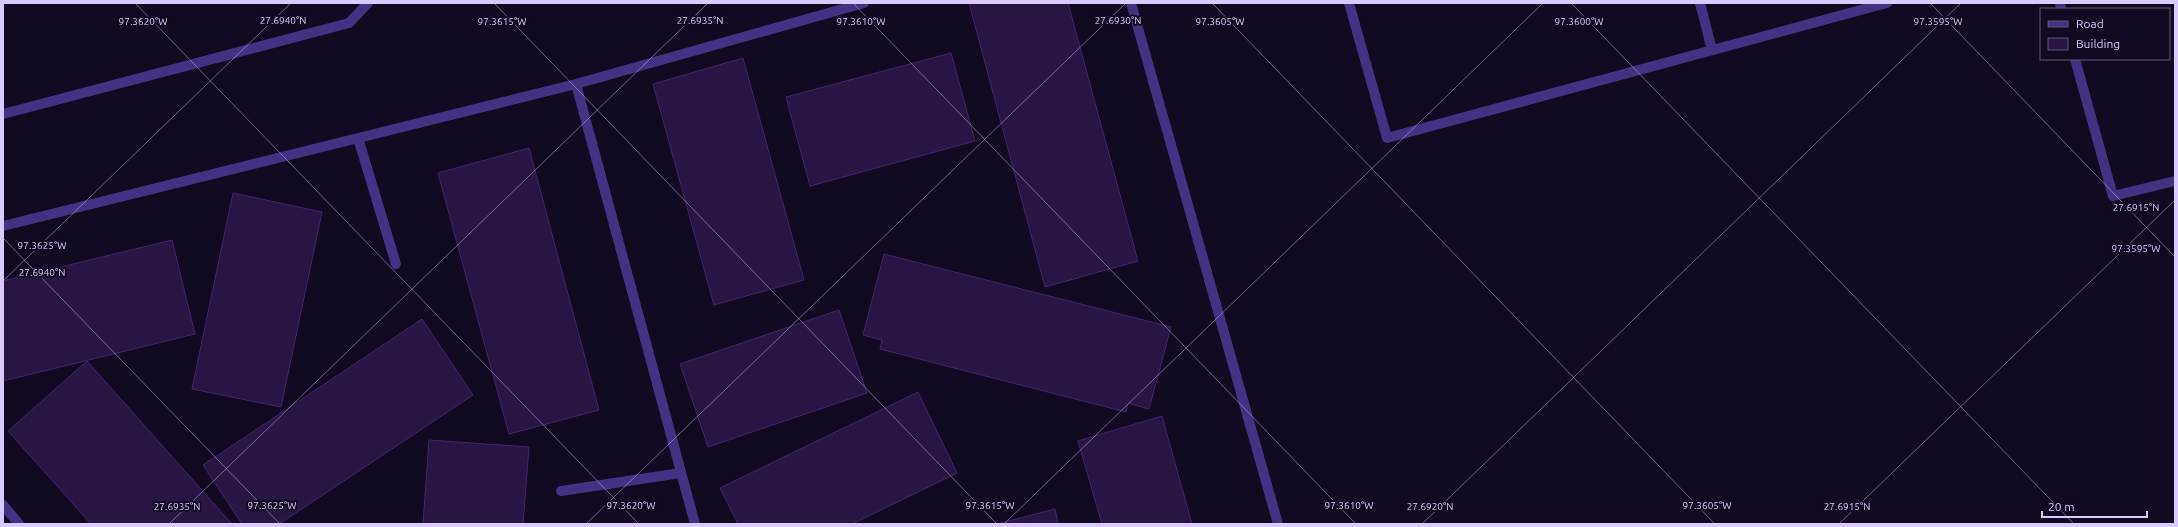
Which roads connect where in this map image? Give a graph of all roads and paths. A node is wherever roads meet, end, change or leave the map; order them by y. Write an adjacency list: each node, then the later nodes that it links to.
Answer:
1 (368, 3): 10 (lane)
2 (864, 3): 9 (lane)
3 (1131, 3): 20 (lane)
4 (1349, 3): 7 (lane)
5 (1700, 3): 7 (lane)
6 (1887, 3): 7 (lane)
7 (1712, 50)
8 (2075, 60): 12 (lane)
9 (576, 84): 11 (lane); 15 (lane)
10 (3, 114)
11 (358, 138): 13 (lane); 14 (lane)
12 (2175, 181)
13 (3, 226)
14 (396, 264)
15 (682, 473): 16 (lane); 19 (lane)
16 (561, 491)
17 (3, 505): 18 (lane)
18 (19, 524)
19 (695, 524)
20 (1278, 524)

